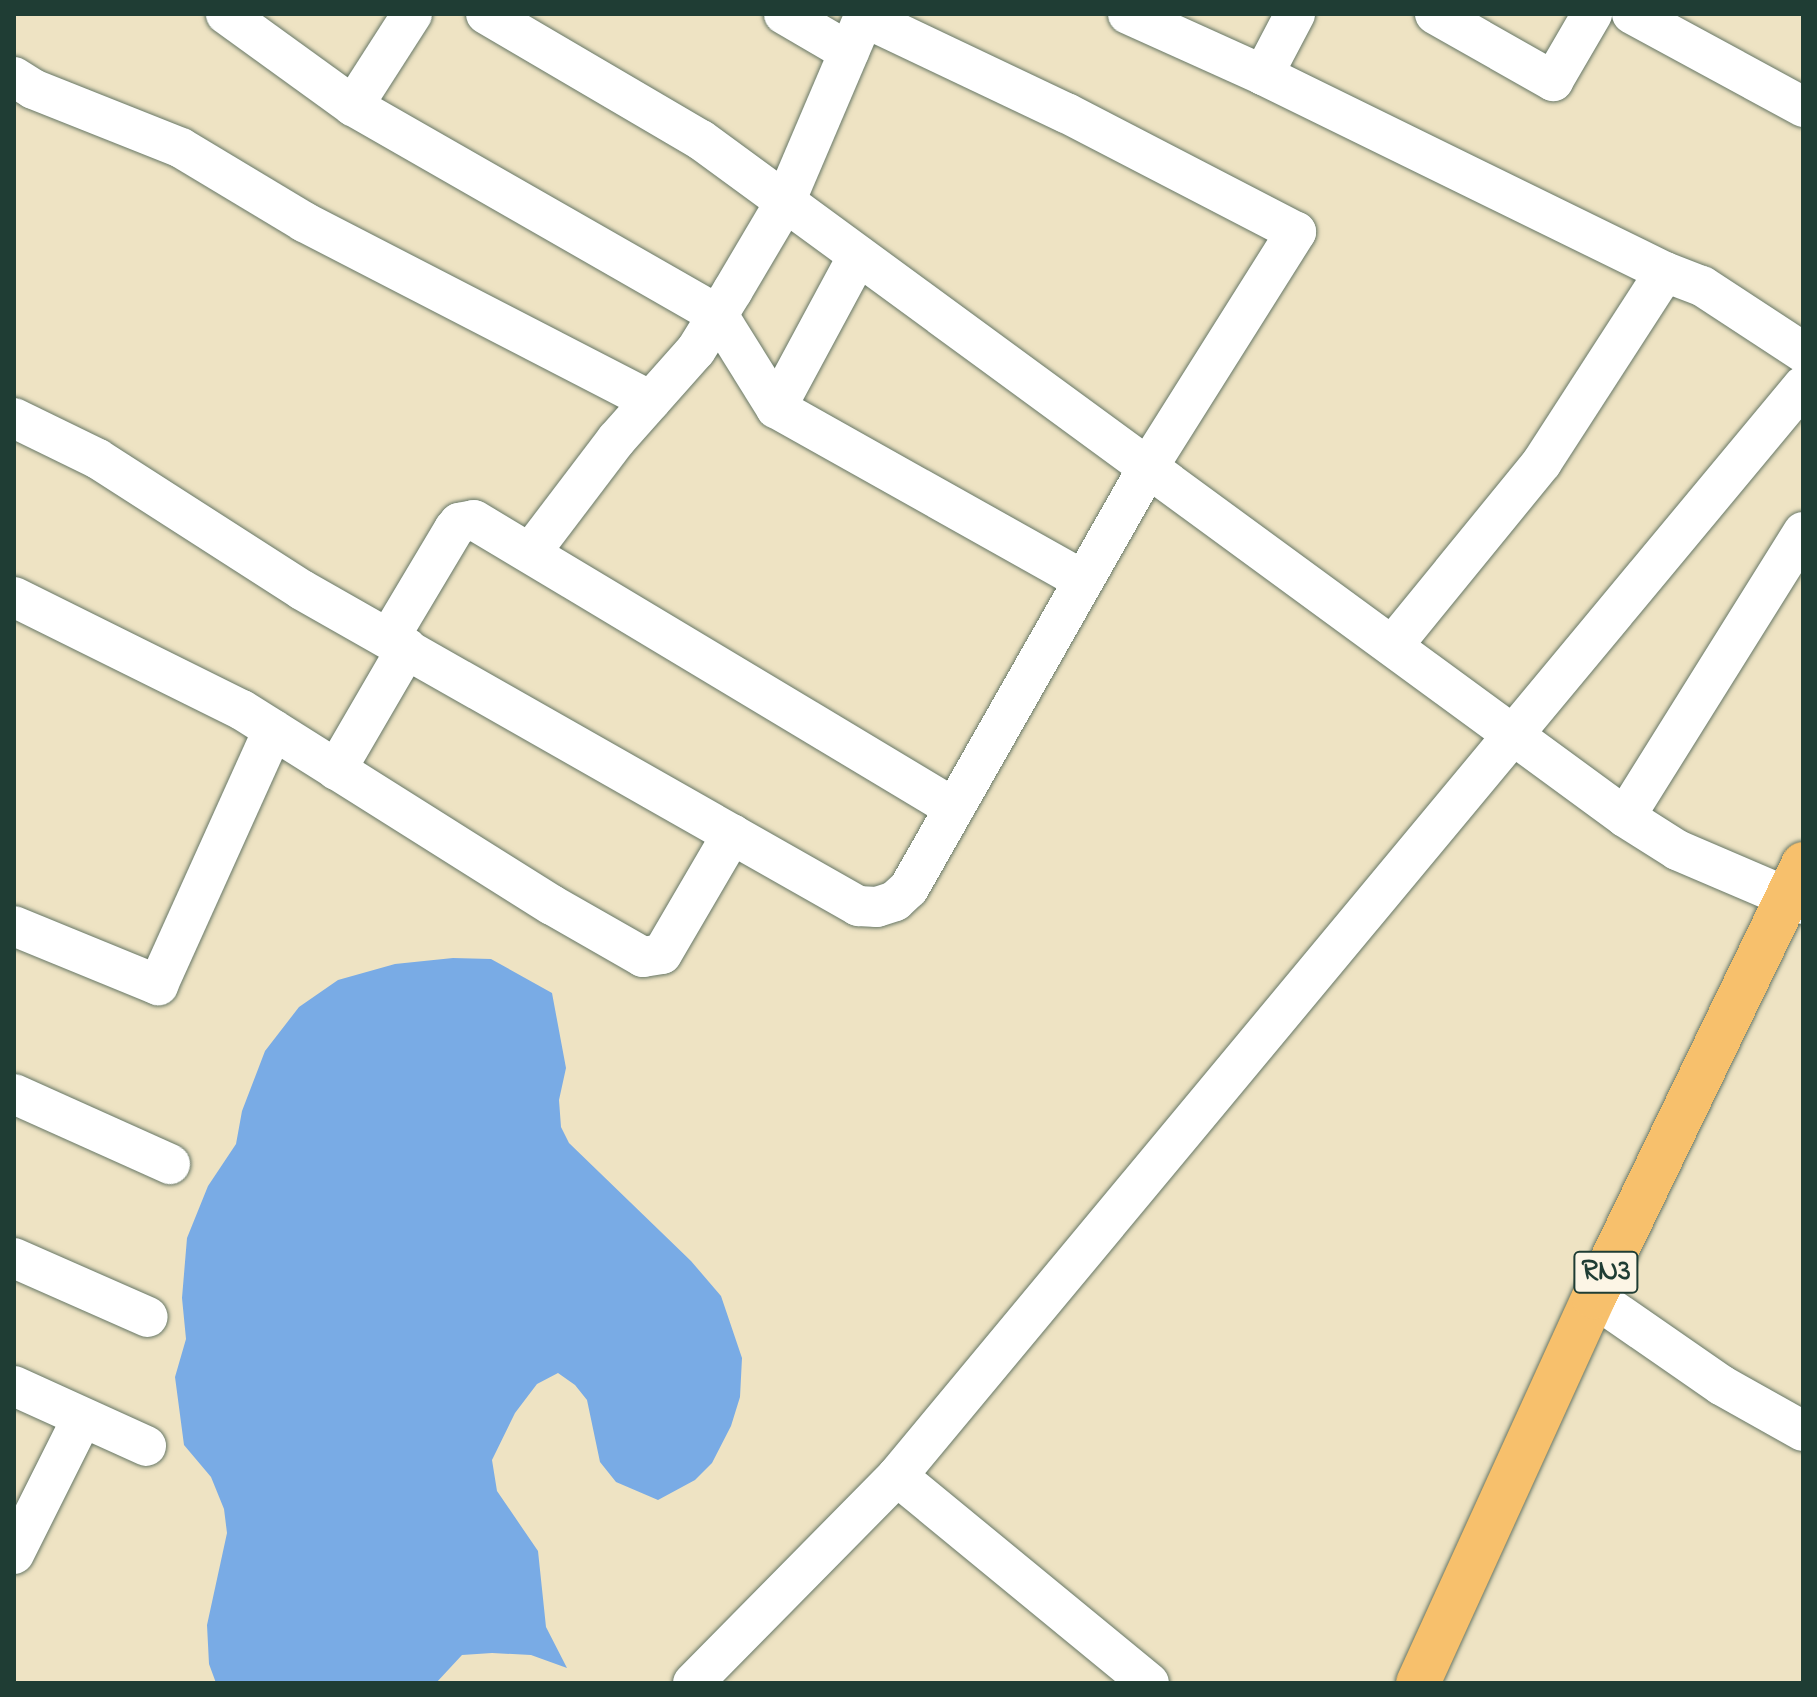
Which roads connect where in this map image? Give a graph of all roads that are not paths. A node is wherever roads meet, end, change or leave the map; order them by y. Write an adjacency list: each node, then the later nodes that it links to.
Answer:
1 (228, 14): 13 (street)
2 (412, 14): 13 (street)
3 (486, 14): 15 (street)
4 (784, 14): 10 (street)
5 (1128, 14): 11 (street)
6 (1295, 14): 11 (street)
7 (1435, 14): 8 (street)
8 (1592, 14)
9 (1632, 14): 14 (street)
10 (859, 27): 15 (street); 24 (street)
11 (1263, 75): 17 (street)
12 (14, 77): 21 (street)
13 (353, 106): 18 (street)
14 (1803, 107)
15 (785, 202): 16 (street); 18 (street)
16 (858, 256): 22 (street); 24 (street)
17 (1665, 272): 19 (street); 30 (street)
18 (718, 315): 21 (street); 22 (street)
19 (1803, 352)
20 (1803, 386): 32 (street)
21 (651, 401): 26 (street)
22 (776, 408): 27 (street)
23 (14, 418): 29 (street)
24 (1148, 467): 27 (street); 30 (street)
25 (1803, 532): 35 (street)
26 (531, 552): 29 (street); 34 (street)
27 (1082, 580): 34 (street)
28 (14, 597): 31 (street)
29 (398, 643): 33 (street); 36 (street)
30 (1393, 645): 32 (street)
31 (273, 730): 33 (street); 38 (street)
32 (1514, 735): 35 (street); 48 (street)
33 (336, 770): 36 (street)
34 (954, 808): 36 (street)
35 (1625, 817): 37 (street)
36 (732, 834)
37 (1798, 888): 42 (highway, RN3)
38 (14, 926)
39 (14, 1094): 40 (street)
40 (170, 1164)
41 (14, 1258): 43 (street)
42 (1594, 1297): 46 (street); 52 (highway, RN3)
43 (148, 1317)
44 (14, 1386): 45 (street)
45 (82, 1418): 47 (street); 49 (street)
46 (1803, 1431)
47 (146, 1446)
48 (897, 1476): 50 (street); 51 (street)
49 (14, 1554)
50 (693, 1683)
51 (1149, 1683)
52 (1418, 1683)

